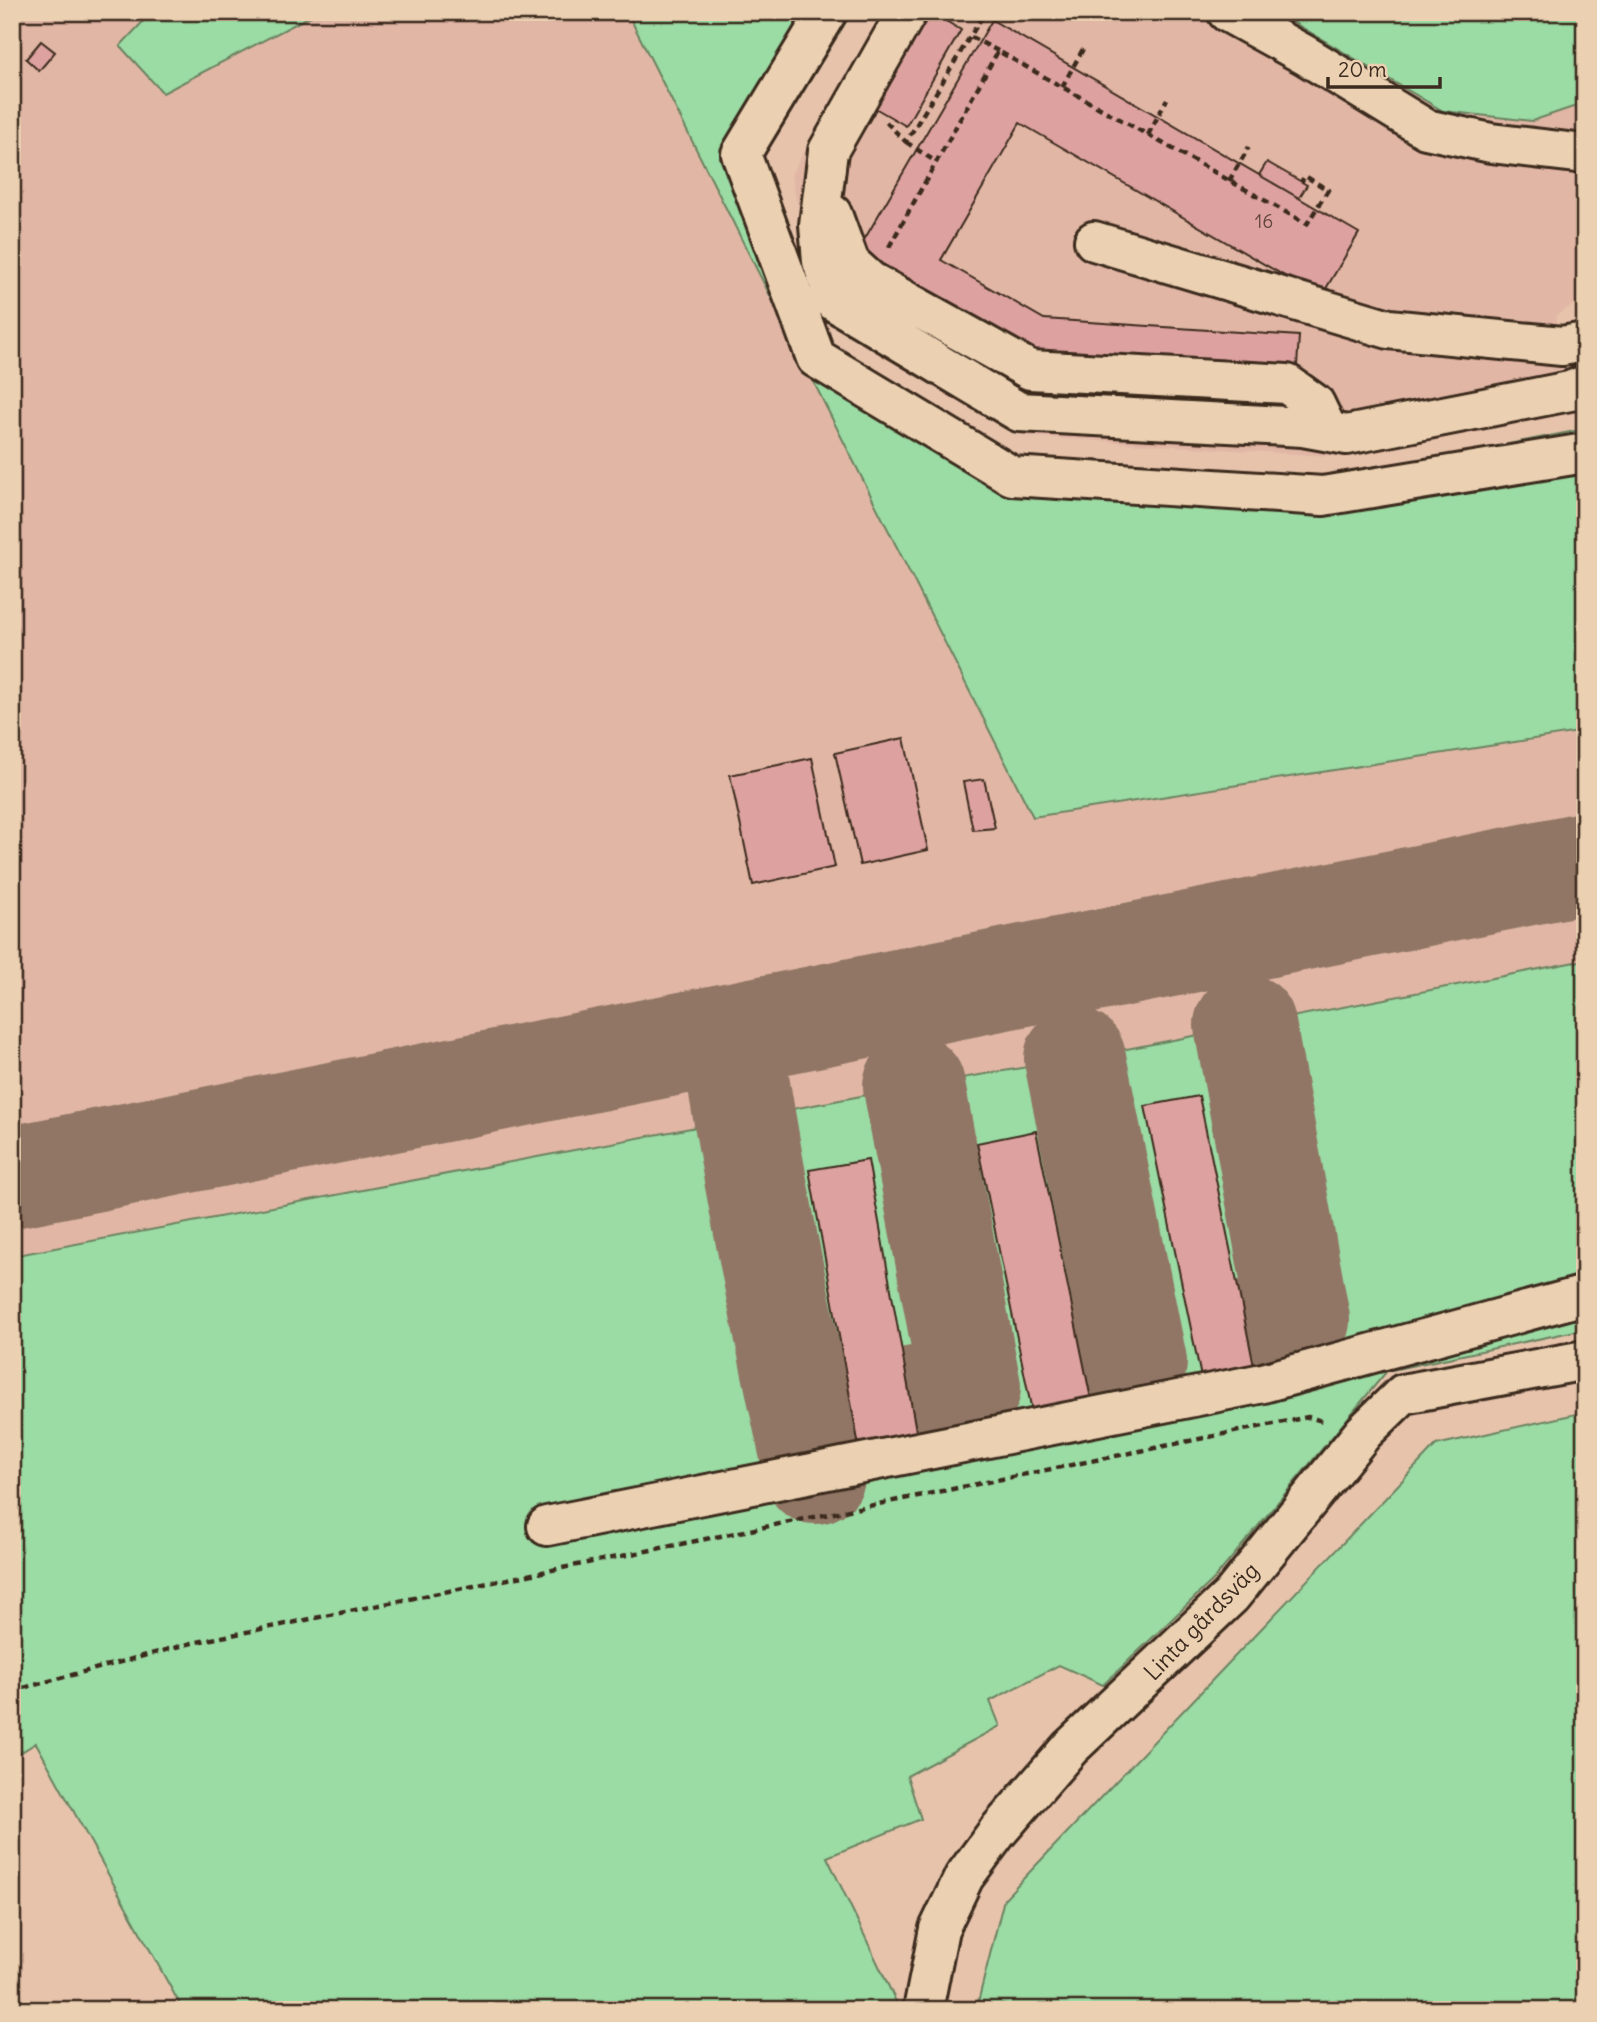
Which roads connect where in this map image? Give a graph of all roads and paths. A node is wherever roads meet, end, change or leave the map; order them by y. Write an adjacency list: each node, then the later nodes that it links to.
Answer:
1 (827, 12): 24 (street)
2 (907, 12): 16 (street)
3 (985, 12): 5 (path)
4 (1227, 12): 14 (street)
5 (971, 36): 7 (path); 12 (path)
6 (1083, 49): 8 (path)
7 (998, 51): 8 (path); 15 (path)
8 (1062, 87): 11 (path)
9 (1167, 99): 11 (path)
10 (886, 114): 12 (path)
11 (1148, 135): 17 (path)
12 (906, 142): 15 (path)
13 (1249, 146): 17 (path)
14 (1585, 154)
15 (936, 162): 20 (path)
16 (824, 181): 20 (street); 23 (street)
17 (1229, 181): 18 (path)
18 (1301, 182)
19 (1094, 242): 21 (street)
20 (870, 282): 23 (street)
21 (1585, 342)
22 (1585, 385): 23 (street)
23 (1328, 431)
24 (1585, 453)
25 (1585, 1295): 28 (street)
26 (1585, 1360): 27 (street, Linta gårdsväg)
27 (1364, 1432): 29 (path); 30 (street, Linta gårdsväg)
28 (547, 1526)
29 (12, 1691)
30 (923, 2010)

